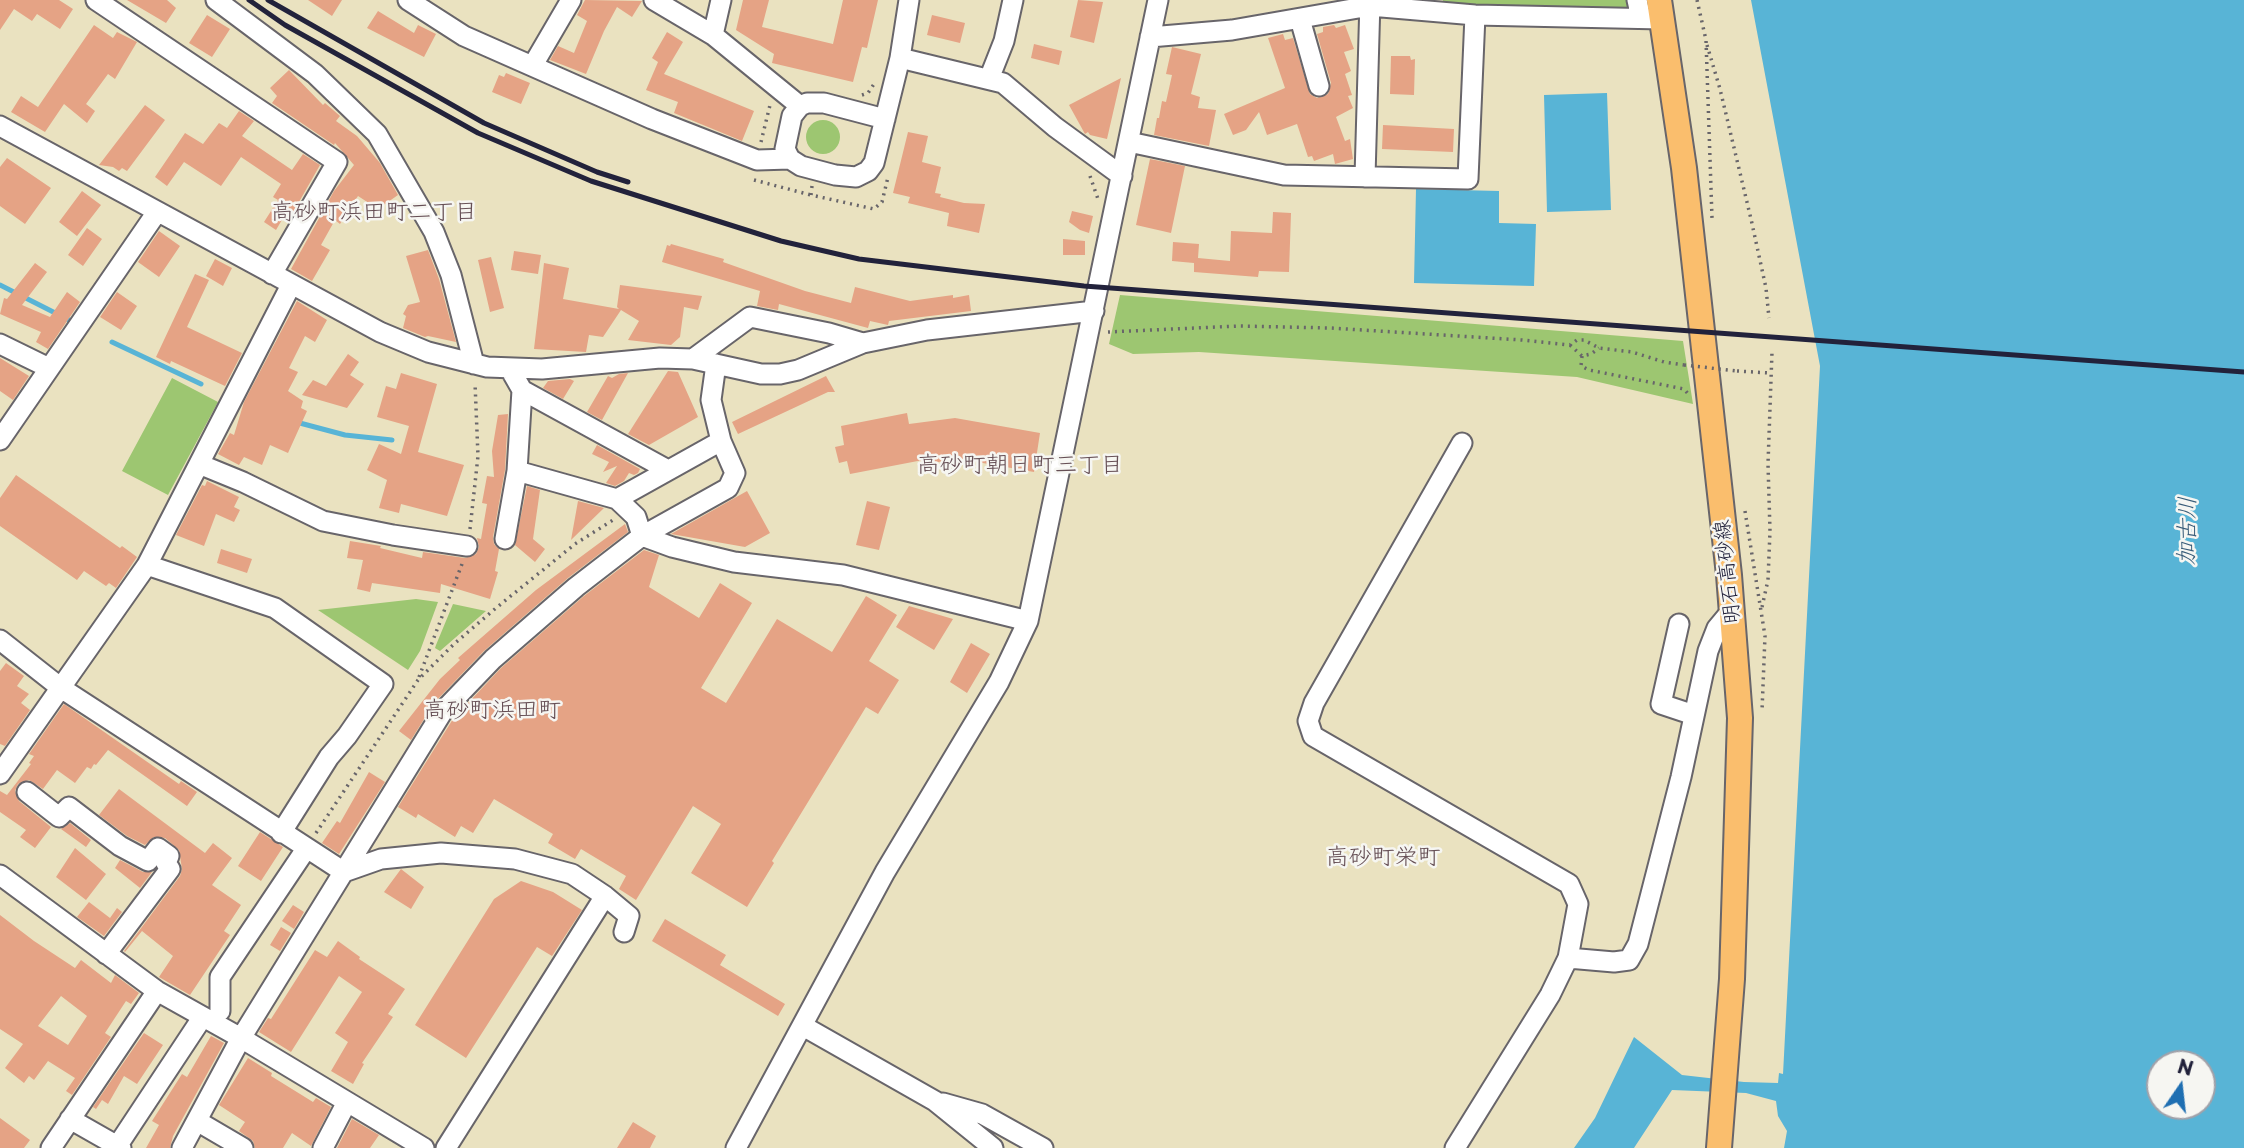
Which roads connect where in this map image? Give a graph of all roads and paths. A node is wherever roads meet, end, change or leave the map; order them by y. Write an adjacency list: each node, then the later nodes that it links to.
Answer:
1 (96, 0): 37 (street)
2 (216, 0): 49 (street)
3 (408, 0): 18 (street)
4 (571, 0): 18 (street)
5 (654, 0): 14 (street)
6 (721, 0): 14 (street)
7 (909, 0): 17 (street)
8 (1013, 0): 19 (street)
9 (1158, 0): 15 (street)
10 (1370, 3): 12 (street); 13 (street); 32 (street)
11 (1650, 9): 12 (street); 68 (main road, 明石高砂線)
12 (1475, 15): 32 (street)
13 (1300, 19): 15 (street); 21 (street)
14 (713, 35): 24 (street)
15 (1150, 37): 27 (street)
16 (1706, 40): 40 (path)
17 (900, 58): 19 (street); 25 (street)
18 (533, 65): 29 (street)
19 (989, 79): 31 (street)
20 (877, 80): 23 (path)
21 (1319, 86)
22 (772, 95): 29 (path)
23 (859, 96)
24 (800, 106): 25 (street); 28 (street)
25 (885, 119): 28 (street)
26 (0, 125): 36 (street)
27 (1129, 142): 31 (street); 32 (street)
28 (790, 159): 29 (street)
29 (757, 160)
30 (1084, 167): 35 (path)
31 (1122, 176): 39 (street)
32 (1364, 177)
33 (754, 180): 34 (path)
34 (811, 195)
35 (1099, 202)
36 (157, 212): 37 (street); 51 (street)
37 (272, 274): 38 (street)
38 (291, 285): 49 (street); 59 (street)
39 (1094, 311): 42 (street); 69 (street)
40 (1769, 318)
41 (1108, 332): 44 (path)
42 (863, 343): 48 (street); 50 (street)
43 (0, 344): 51 (street)
44 (1570, 345): 45 (path); 47 (path)
45 (1599, 348): 47 (path); 53 (path, bridge)
46 (1772, 352): 53 (path)
47 (1582, 356): 55 (path)
48 (693, 359): 50 (street); 52 (street)
49 (474, 364): 52 (street); 65 (path)
50 (716, 364): 57 (street)
51 (49, 368): 56 (street)
52 (510, 369): 54 (street)
53 (1770, 373): 67 (path)
54 (522, 390): 60 (street); 61 (street)
55 (1695, 397)
56 (0, 440)
57 (721, 441): 60 (street); 63 (street)
58 (1462, 443): 84 (street)
59 (199, 464): 65 (street); 66 (street)
60 (668, 470): 62 (street)
61 (516, 471): 62 (street); 64 (street)
62 (622, 505): 63 (street); 72 (path)
63 (642, 536): 69 (street); 79 (street)
64 (505, 539)
65 (467, 546): 72 (path)
66 (147, 565): 73 (street); 77 (street)
67 (1762, 609)
68 (1732, 610): 74 (street); 94 (main road, 明石高砂線)
69 (1028, 621): 87 (street)
70 (1679, 624): 74 (street)
71 (0, 640): 73 (street)
72 (418, 680): 78 (path)
73 (61, 688): 75 (street); 77 (street)
74 (1694, 715): 84 (street)
75 (3, 763)
76 (26, 792): 83 (street)
77 (281, 833): 78 (street)
78 (306, 849): 79 (street); 86 (street)
79 (344, 872): 81 (street); 88 (street)
80 (0, 875): 83 (street)
81 (605, 896): 82 (street); 100 (street)
82 (624, 932)
83 (106, 954): 85 (street)
84 (1568, 958): 104 (street)
85 (157, 991): 86 (street); 91 (street)
86 (211, 1015): 88 (street); 93 (street)
87 (803, 1026): 89 (street); 101 (street)
88 (241, 1038): 90 (street); 92 (street)
89 (935, 1101): 102 (street); 103 (street)
90 (347, 1102): 98 (street); 99 (street)
91 (70, 1119): 93 (street); 95 (street)
92 (197, 1121): 96 (street); 97 (street)
93 (118, 1147)
94 (1719, 1147)
95 (51, 1148)
96 (182, 1148)
97 (243, 1148)
98 (323, 1148)
99 (424, 1148)
100 (446, 1148)
101 (736, 1148)
102 (993, 1148)
103 (1042, 1148)
104 (1455, 1148)

